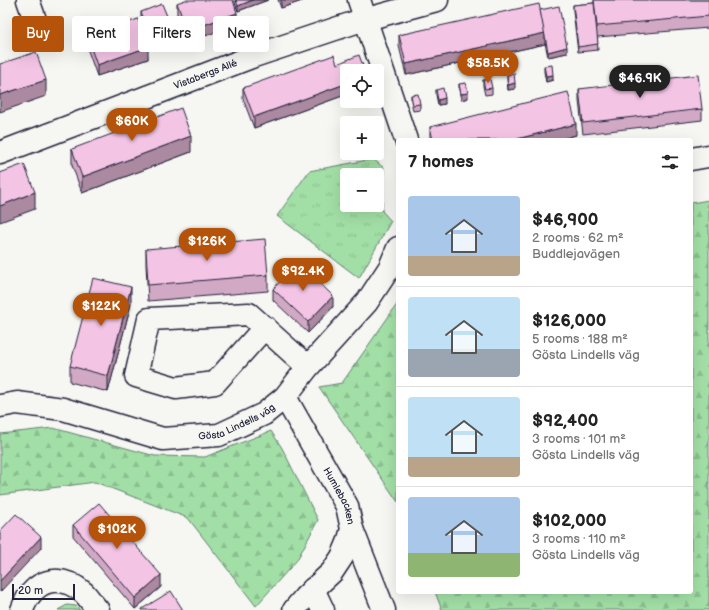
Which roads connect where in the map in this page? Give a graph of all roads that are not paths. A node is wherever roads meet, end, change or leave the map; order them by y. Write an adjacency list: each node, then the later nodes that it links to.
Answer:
1 (28, 0): 4 (street)
2 (437, 0): 3 (street, Vistabergs Allé)
3 (362, 9): 5 (street); 6 (street, Vistabergs Allé)
4 (34, 16)
5 (405, 138)
6 (0, 153)
7 (396, 253): 9 (street, Gösta Lindells väg)
8 (266, 327): 8 (street); 9 (street)
9 (308, 367): 10 (street, Gösta Lindells väg)
10 (285, 397): 11 (street, Gösta Lindells väg); 12 (street, Humlebacken)
11 (0, 406)
12 (352, 529): 13 (street, Humlebacken); 18 (street)
13 (313, 589): 16 (street, Humlebacken); 17 (street)
14 (22, 610): 15 (street)
15 (98, 610)
16 (294, 610)
17 (323, 610)
18 (384, 610)

